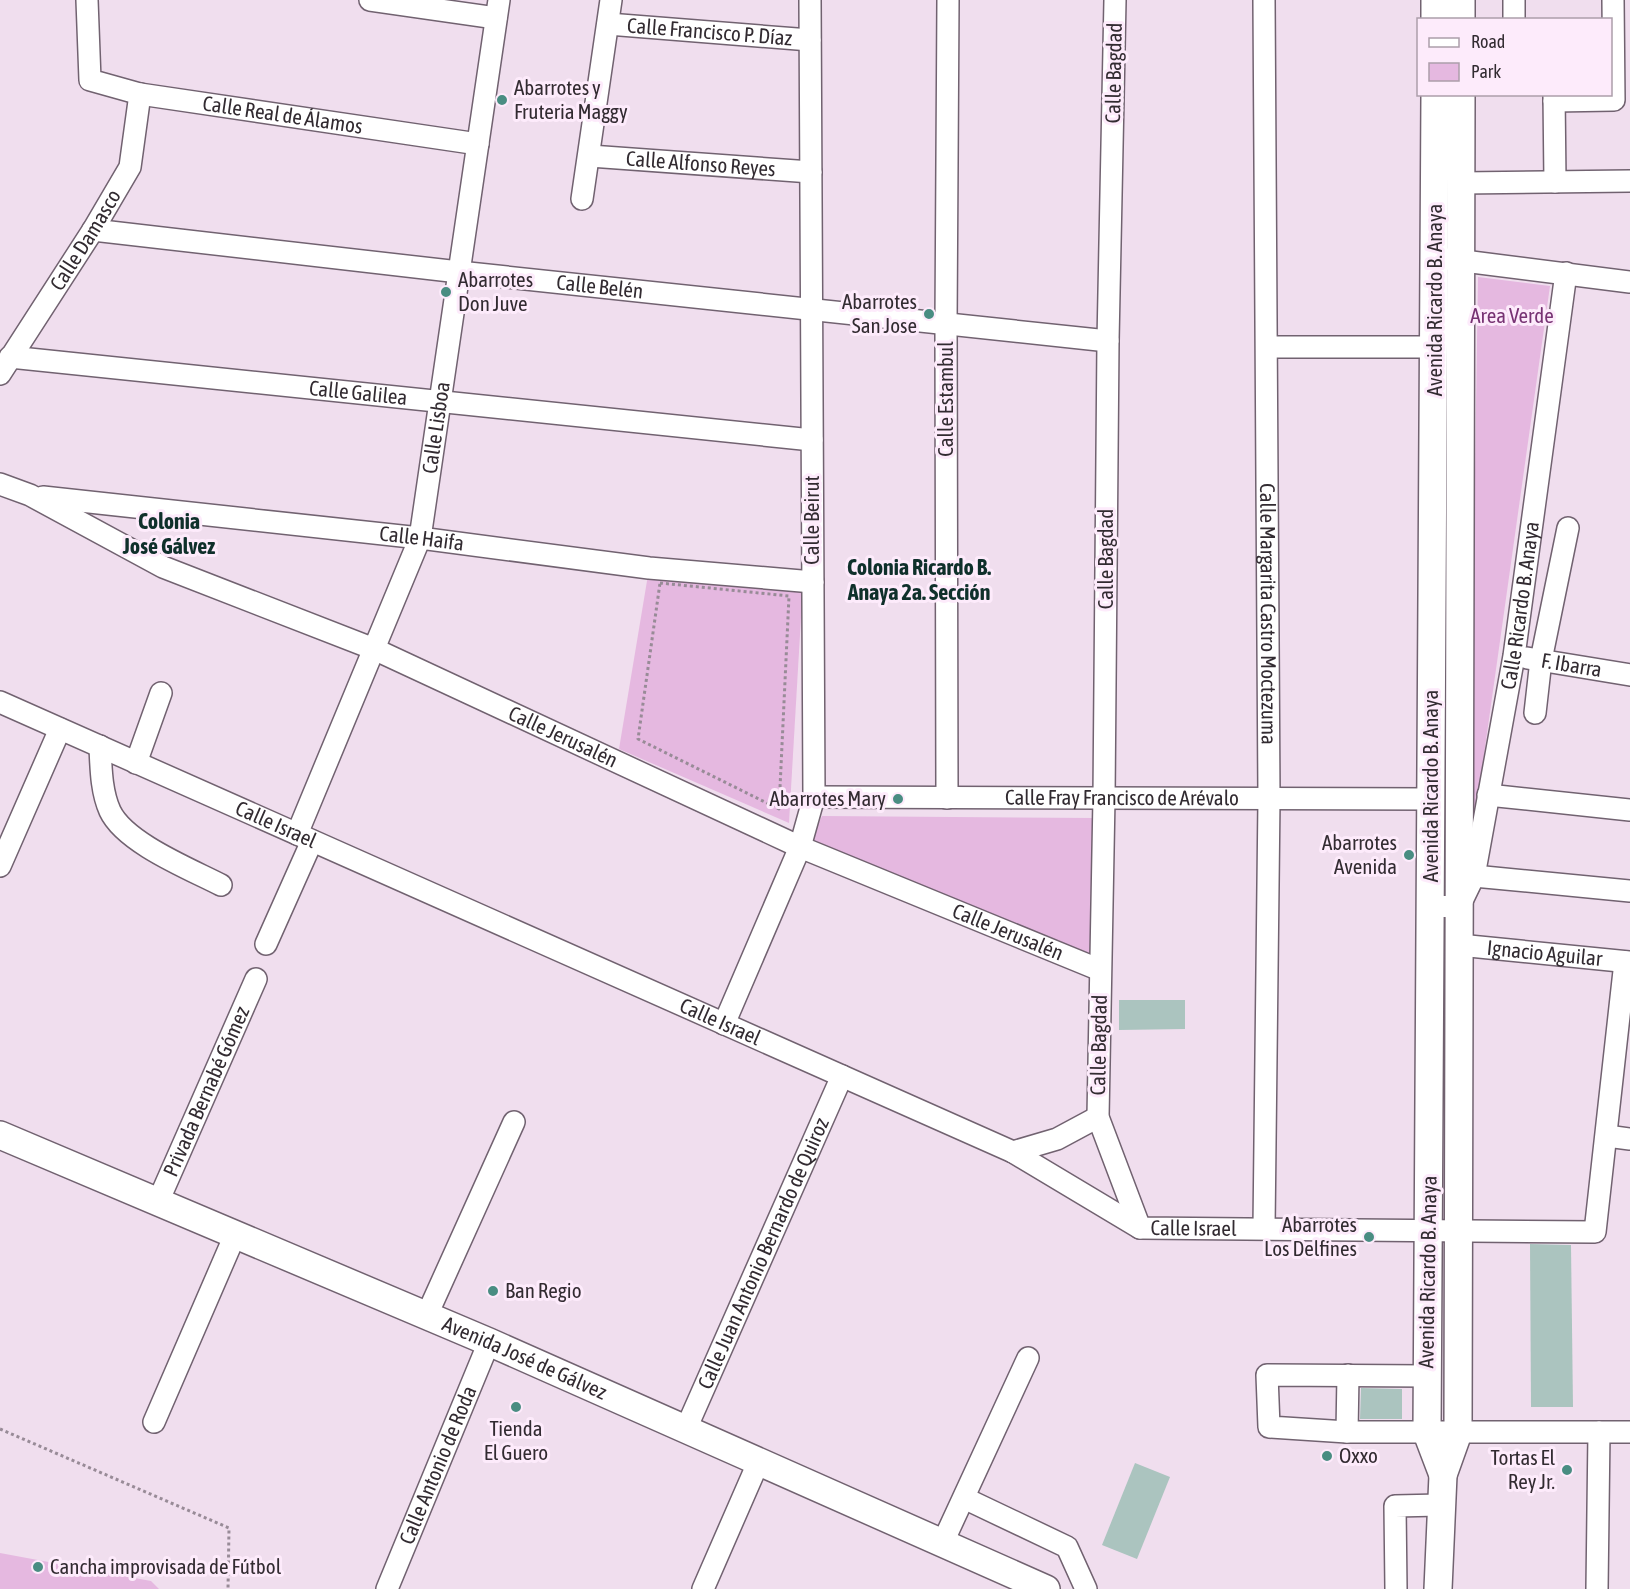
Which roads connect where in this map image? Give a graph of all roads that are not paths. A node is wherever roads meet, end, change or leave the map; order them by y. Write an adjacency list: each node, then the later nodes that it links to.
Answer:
1 (87, 0): 19 (street, Calle Real de Álamos)
2 (370, 0): 12 (street)
3 (611, 0): 16 (street)
4 (810, 0): 17 (street, Calle Beirut)
5 (948, 0): 37 (street, Calle Estambul)
6 (1115, 0): 38 (street, Calle Bagdad)
7 (1264, 0): 39 (street, Calle Margarita Castro Moctezuma)
8 (1435, 0): 13 (main road)
9 (1461, 0): 14 (main road)
10 (1514, 0): 15 (street)
11 (1613, 0): 18 (street)
12 (497, 9): 23 (street, Calle Lisboa)
13 (1435, 18)
14 (1461, 18)
15 (1514, 18)
16 (608, 24): 17 (street, Calle Francisco P. Díaz); 24 (street)
17 (810, 40): 25 (street, Calle Beirut)
18 (1618, 55): 22 (street)
19 (140, 94): 23 (street, Calle Real de Álamos); 30 (street, Calle Damasco)
20 (1435, 96): 31 (main road, Avenida Ricardo B. Anaya)
21 (1461, 96): 28 (main road, Avenida Ricardo B. Anaya)
22 (1554, 98): 27 (street)
23 (478, 144): 33 (street, Calle Lisboa)
24 (590, 156): 25 (street, Calle Alfonso Reyes); 29 (street)
25 (811, 172): 36 (street, Calle Beirut)
26 (1630, 181): 27 (street)
27 (1554, 182): 28 (street)
28 (1461, 183): 32 (main road, Avenida Ricardo B. Anaya)
29 (582, 199)
30 (93, 230): 33 (street, Calle Belén); 41 (street, Calle Damasco)
31 (1435, 257): 32 (street); 40 (main road, Avenida Ricardo B. Anaya)
32 (1462, 260): 34 (street); 73 (main road, Avenida Ricardo B. Anaya)
33 (459, 272): 36 (street, Calle Belén); 42 (street, Calle Lisboa)
34 (1566, 273): 35 (street); 50 (street, Calle Ricardo B. Anaya)
35 (1630, 282)
36 (812, 310): 37 (street, Calle Belén); 43 (street, Calle Beirut)
37 (946, 324): 38 (street, Calle Belén); 61 (street, Calle Estambul)
38 (1108, 341): 62 (street, Calle Bagdad)
39 (1267, 347): 40 (street); 63 (street, Calle Margarita Castro Moctezuma)
40 (1435, 347): 64 (main road, Avenida Ricardo B. Anaya)
41 (5, 365): 42 (street, Calle Galilea)
42 (440, 399): 43 (street, Calle Galilea); 47 (street, Calle Lisboa)
43 (812, 440): 48 (street, Calle Beirut)
44 (0, 484): 45 (street)
45 (30, 495): 47 (street, Calle Haifa); 49 (street, Calle Jerusalén)
46 (1568, 528): 51 (street)
47 (420, 538): 48 (street, Calle Haifa); 49 (street, Calle Lisboa)
48 (813, 582): 60 (street, Calle Beirut)
49 (374, 649): 66 (street, Calle Lisboa); 67 (street, Calle Jerusalén)
50 (1514, 656): 51 (street, F. Ibarra); 59 (street, Calle Ricardo B. Anaya)
51 (1541, 660): 52 (street, F. Ibarra); 55 (street)
52 (1630, 675)
53 (161, 693): 58 (street)
54 (0, 702): 56 (street, Calle Israel)
55 (1535, 713)
56 (60, 729): 57 (street, Calle Israel); 68 (street)
57 (100, 747): 58 (street, Calle Israel); 70 (street)
58 (136, 763): 66 (street, Calle Israel)
59 (1488, 795): 65 (street); 69 (street, Calle Ricardo B. Anaya)
60 (814, 797): 61 (street, Calle Fray Francisco de Arévalo); 67 (street, Calle Beirut)
61 (947, 798): 62 (street, Calle Fray Francisco de Arévalo)
62 (1104, 798): 63 (street, Calle Fray Francisco de Arévalo); 77 (street, Calle Bagdad)
63 (1269, 798): 64 (street, Calle Fray Francisco de Arévalo); 89 (street, Calle Margarita Castro Moctezuma)
64 (1430, 799): 72 (main road, Avenida Ricardo B. Anaya)
65 (1630, 810)
66 (304, 837): 74 (street, Calle Lisboa); 79 (street, Calle Israel)
67 (800, 847): 77 (street, Calle Jerusalén); 79 (street, Calle Beirut)
68 (0, 866)
69 (1474, 876): 71 (street); 73 (street, Calle Ricardo B. Anaya)
70 (221, 885)
71 (1630, 891)
72 (1430, 906): 73 (street); 90 (main road, Avenida Ricardo B. Anaya)
73 (1459, 907): 75 (main road, Avenida Ricardo B. Anaya)
74 (266, 944)
75 (1459, 945): 76 (street, Ignacio Aguilar); 91 (main road, Avenida Ricardo B. Anaya)
76 (1628, 962): 84 (street)
77 (1100, 970): 81 (street, Calle Bagdad)
78 (256, 979): 87 (street, Privada Bernabé Gómez)
79 (724, 1024): 80 (street, Calle Israel)
80 (842, 1076): 86 (street, Calle Israel); 99 (street, Calle Juan Antonio Bernardo de Quiroz)
81 (1098, 1118): 86 (street, Calle Bagdad); 88 (street, Calle Bagdad)
82 (514, 1122): 93 (street)
83 (0, 1135): 87 (main road, Avenida José de Gálvez)
84 (1607, 1136): 85 (street); 91 (street, Calle Israel)
85 (1630, 1140)
86 (1013, 1152): 88 (street, Calle Israel)
87 (157, 1204): 92 (main road, Avenida José de Gálvez)
88 (1140, 1227): 89 (street, Calle Israel)
89 (1264, 1228): 90 (street, Calle Israel)
90 (1429, 1230): 91 (street, Calle Israel); 97 (main road, Avenida Ricardo B. Anaya)
91 (1458, 1232): 102 (main road, Avenida Ricardo B. Anaya)
92 (235, 1235): 93 (main road, Avenida José de Gálvez); 98 (street)
93 (426, 1317): 94 (main road, Avenida José de Gálvez)
94 (489, 1342): 99 (main road, Avenida José de Gálvez); 111 (street, Calle Antonio de Roda)
95 (1028, 1358): 107 (street)
96 (1348, 1375): 97 (street); 100 (street); 100 (street)
97 (1427, 1376): 101 (main road, Avenida Ricardo B. Anaya)
98 (154, 1422)
99 (685, 1431): 105 (main road, Avenida José de Gálvez)
100 (1347, 1432): 101 (street)
101 (1427, 1432): 102 (street); 106 (main road, Avenida Ricardo B. Anaya)
102 (1458, 1432): 103 (street); 106 (main road, Avenida Ricardo B. Anaya)
103 (1599, 1432): 104 (street); 117 (street)
104 (1630, 1432)
105 (758, 1462): 109 (main road, Avenida José de Gálvez); 112 (street)
106 (1443, 1475): 108 (main road, Avenida Ricardo B. Anaya)
107 (964, 1498): 109 (street); 114 (street)
108 (1440, 1505): 115 (street); 116 (main road, Avenida Ricardo B. Anaya)
109 (943, 1542): 110 (main road, Avenida José de Gálvez)
110 (1012, 1582): 113 (main road, Avenida José de Gálvez)
111 (387, 1589)
112 (704, 1589)
113 (1046, 1589)
114 (1086, 1589)
115 (1396, 1589)
116 (1438, 1589)
117 (1597, 1589)

